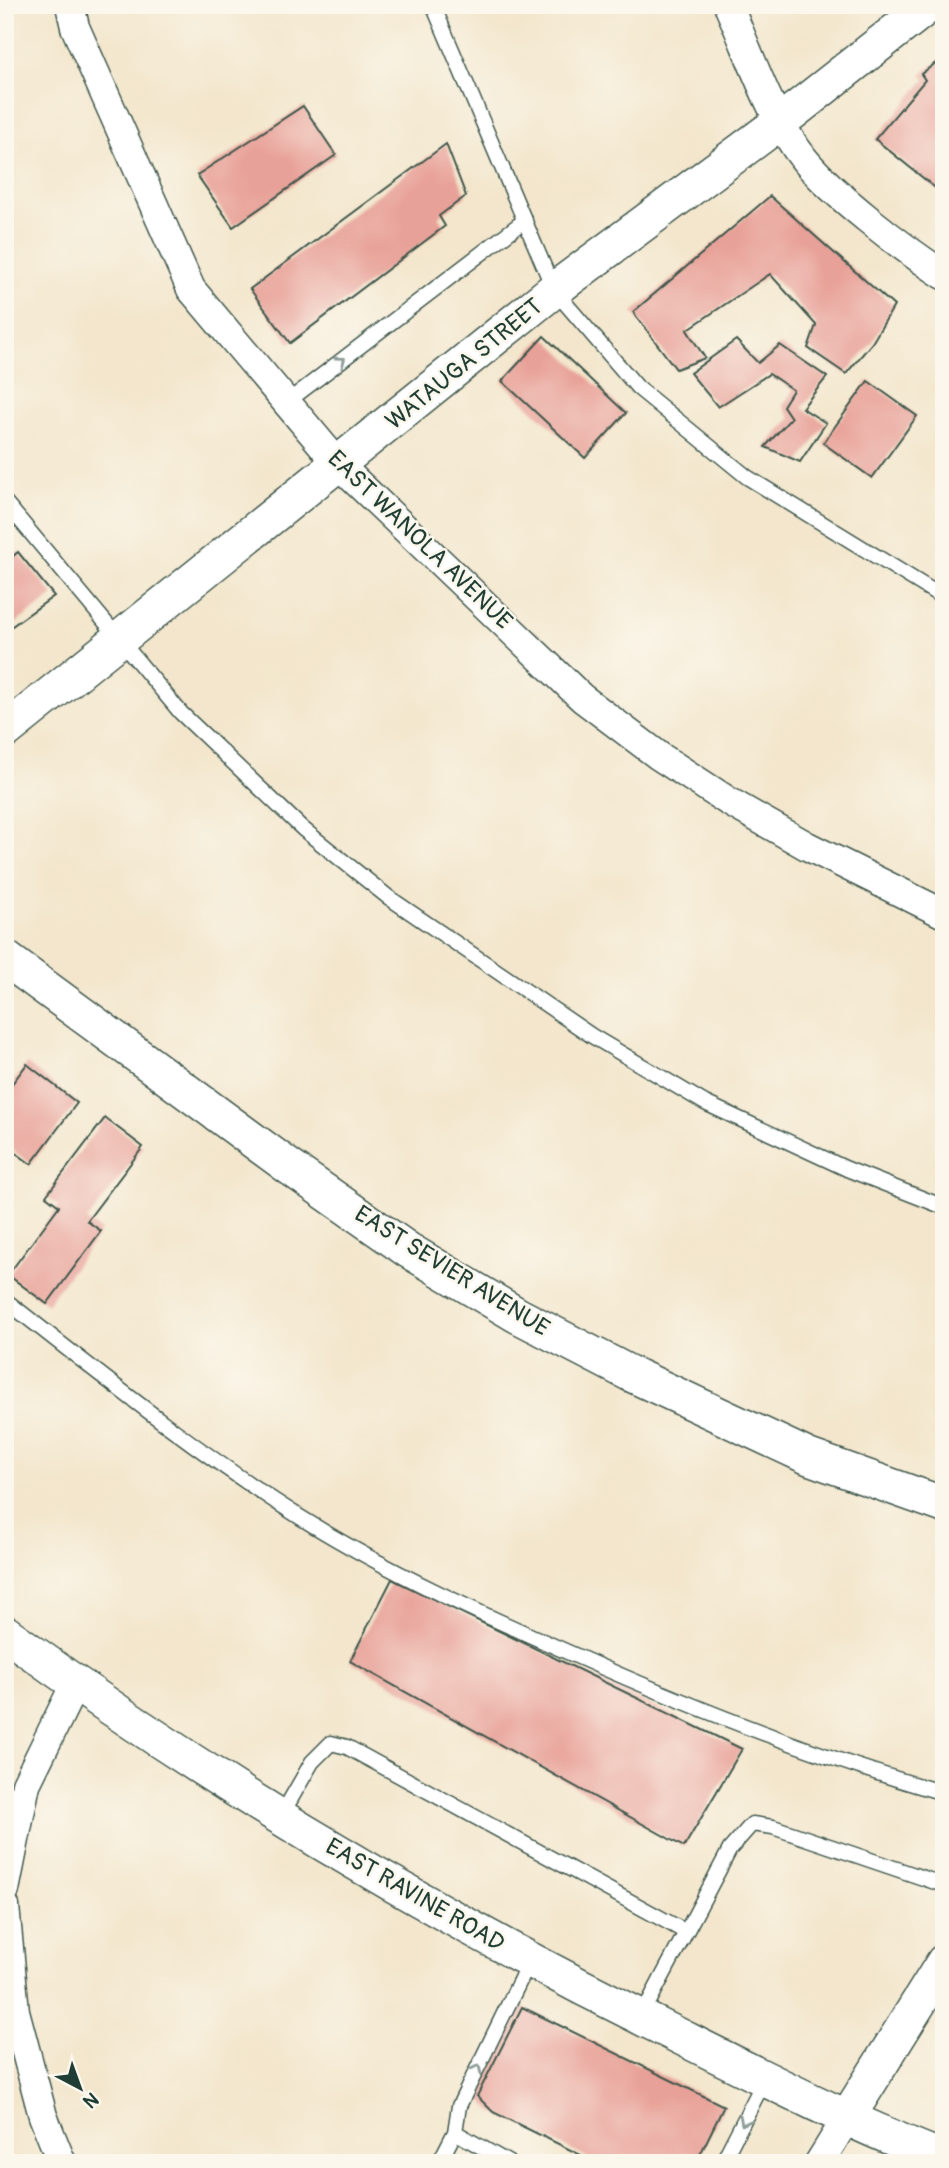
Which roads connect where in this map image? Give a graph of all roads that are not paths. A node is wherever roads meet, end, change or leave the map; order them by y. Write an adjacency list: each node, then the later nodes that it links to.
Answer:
1 (70, 5): 9 (street, EAST WANOLA AVENUE)
2 (433, 5): 6 (lane)
3 (728, 5): 5 (street)
4 (929, 5): 5 (street, WATAUGA STREET)
5 (780, 122): 7 (street); 8 (street, WATAUGA STREET)
6 (525, 220): 8 (lane); 9 (lane, one-way to 6)
7 (944, 275)
8 (554, 290): 10 (street, WATAUGA STREET); 12 (lane)
9 (287, 402): 10 (street, EAST WANOLA AVENUE)
10 (340, 466): 13 (street, WATAUGA STREET); 15 (street, EAST WANOLA AVENUE)
11 (5, 502): 13 (lane)
12 (944, 598)
13 (119, 642): 14 (street, WATAUGA STREET); 17 (lane)
14 (5, 731)
15 (944, 914)
16 (5, 958): 19 (street, EAST SEVIER AVENUE)
17 (944, 1207)
18 (5, 1300): 22 (lane)
19 (944, 1505)
20 (5, 1633): 21 (street, EAST RAVINE ROAD)
21 (75, 1684): 23 (street, EAST RAVINE ROAD); 25 (street)
22 (944, 1793)
23 (281, 1817): 27 (lane); 28 (street, EAST RAVINE ROAD)
24 (944, 1885): 27 (lane)
25 (5, 1890)
26 (5, 1906): 35 (street)
27 (685, 1933): 30 (lane)
28 (530, 1961): 30 (street, EAST RAVINE ROAD); 33 (lane, one-way to 28)
29 (944, 1962): 32 (street)
30 (641, 2017): 31 (street, EAST RAVINE ROAD)
31 (765, 2079): 32 (street, EAST RAVINE ROAD); 38 (lane, one-way to 38)
32 (847, 2118): 34 (street, EAST RAVINE ROAD); 39 (street)
33 (456, 2132): 36 (lane); 37 (lane)
34 (944, 2159)
35 (62, 2163)
36 (439, 2163)
37 (509, 2163)
38 (722, 2163)
39 (819, 2163)

